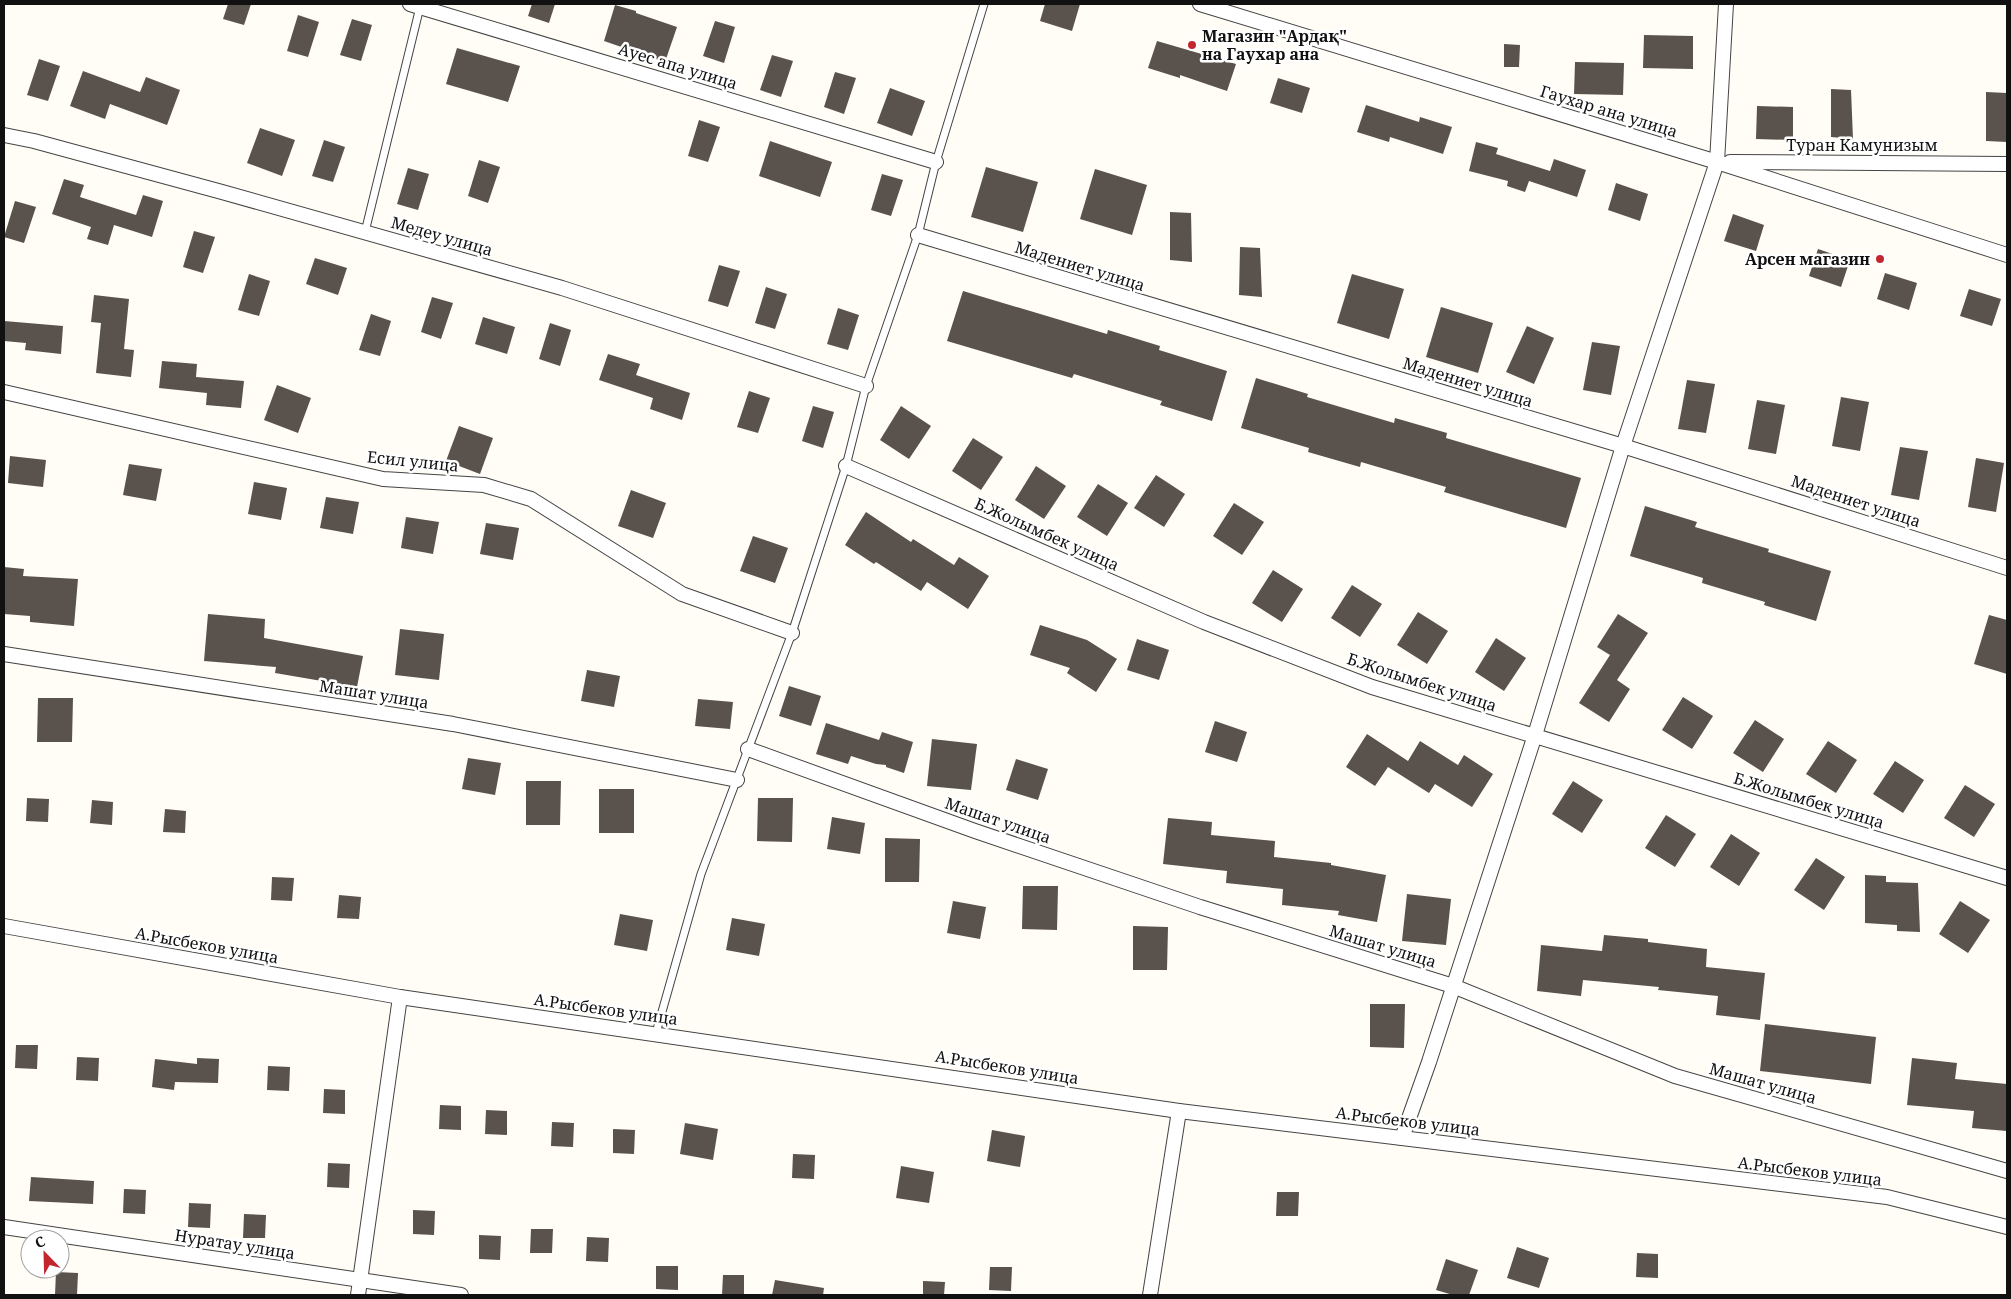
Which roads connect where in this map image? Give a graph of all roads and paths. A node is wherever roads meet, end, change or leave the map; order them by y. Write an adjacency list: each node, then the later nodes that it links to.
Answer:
1 (984, 4): 6 (lane)
2 (1726, 4): 7 (street)
3 (415, 5): 6 (street, Ауес апа улица); 9 (lane)
4 (1208, 5): 7 (street, Гаухар ана улица)
5 (4, 135): 9 (street, Медеу улица)
6 (936, 162): 10 (lane)
7 (1717, 162): 8 (street, Туран Камунизым); 11 (street, Гаухар ана улица); 14 (street)
8 (2007, 164)
9 (365, 232): 12 (street, Медеу улица)
10 (918, 235): 12 (lane); 14 (street, Мадениет улица)
11 (2007, 255)
12 (866, 386): 15 (lane)
13 (4, 392): 17 (street, Есил улица)
14 (1624, 446): 16 (street, Мадениет улица); 19 (street)
15 (846, 466): 17 (lane); 19 (street, Б.Жолымбек улица)
16 (2007, 568)
17 (792, 633): 20 (lane)
18 (4, 654): 21 (street, Машат улица)
19 (1535, 735): 22 (street, Б.Жолымбек улица); 24 (street)
20 (748, 749): 21 (lane); 24 (street, Машат улица)
21 (737, 780): 26 (lane)
22 (2007, 878)
23 (4, 926): 25 (street, А.Рысбеков улица)
24 (1453, 986): 28 (street); 29 (street, Машат улица)
25 (400, 997): 26 (street, А.Рысбеков улица); 32 (street)
26 (656, 1033): 27 (street, А.Рысбеков улица)
27 (1179, 1111): 28 (street, А.Рысбеков улица); 35 (street)
28 (1402, 1138): 31 (street, А.Рысбеков улица)
29 (2007, 1171)
30 (4, 1227): 32 (street, Нуратау улица)
31 (2007, 1227)
32 (360, 1281): 33 (street); 34 (street, Нуратау улица)
33 (358, 1295)
34 (461, 1295)
35 (1150, 1295)

